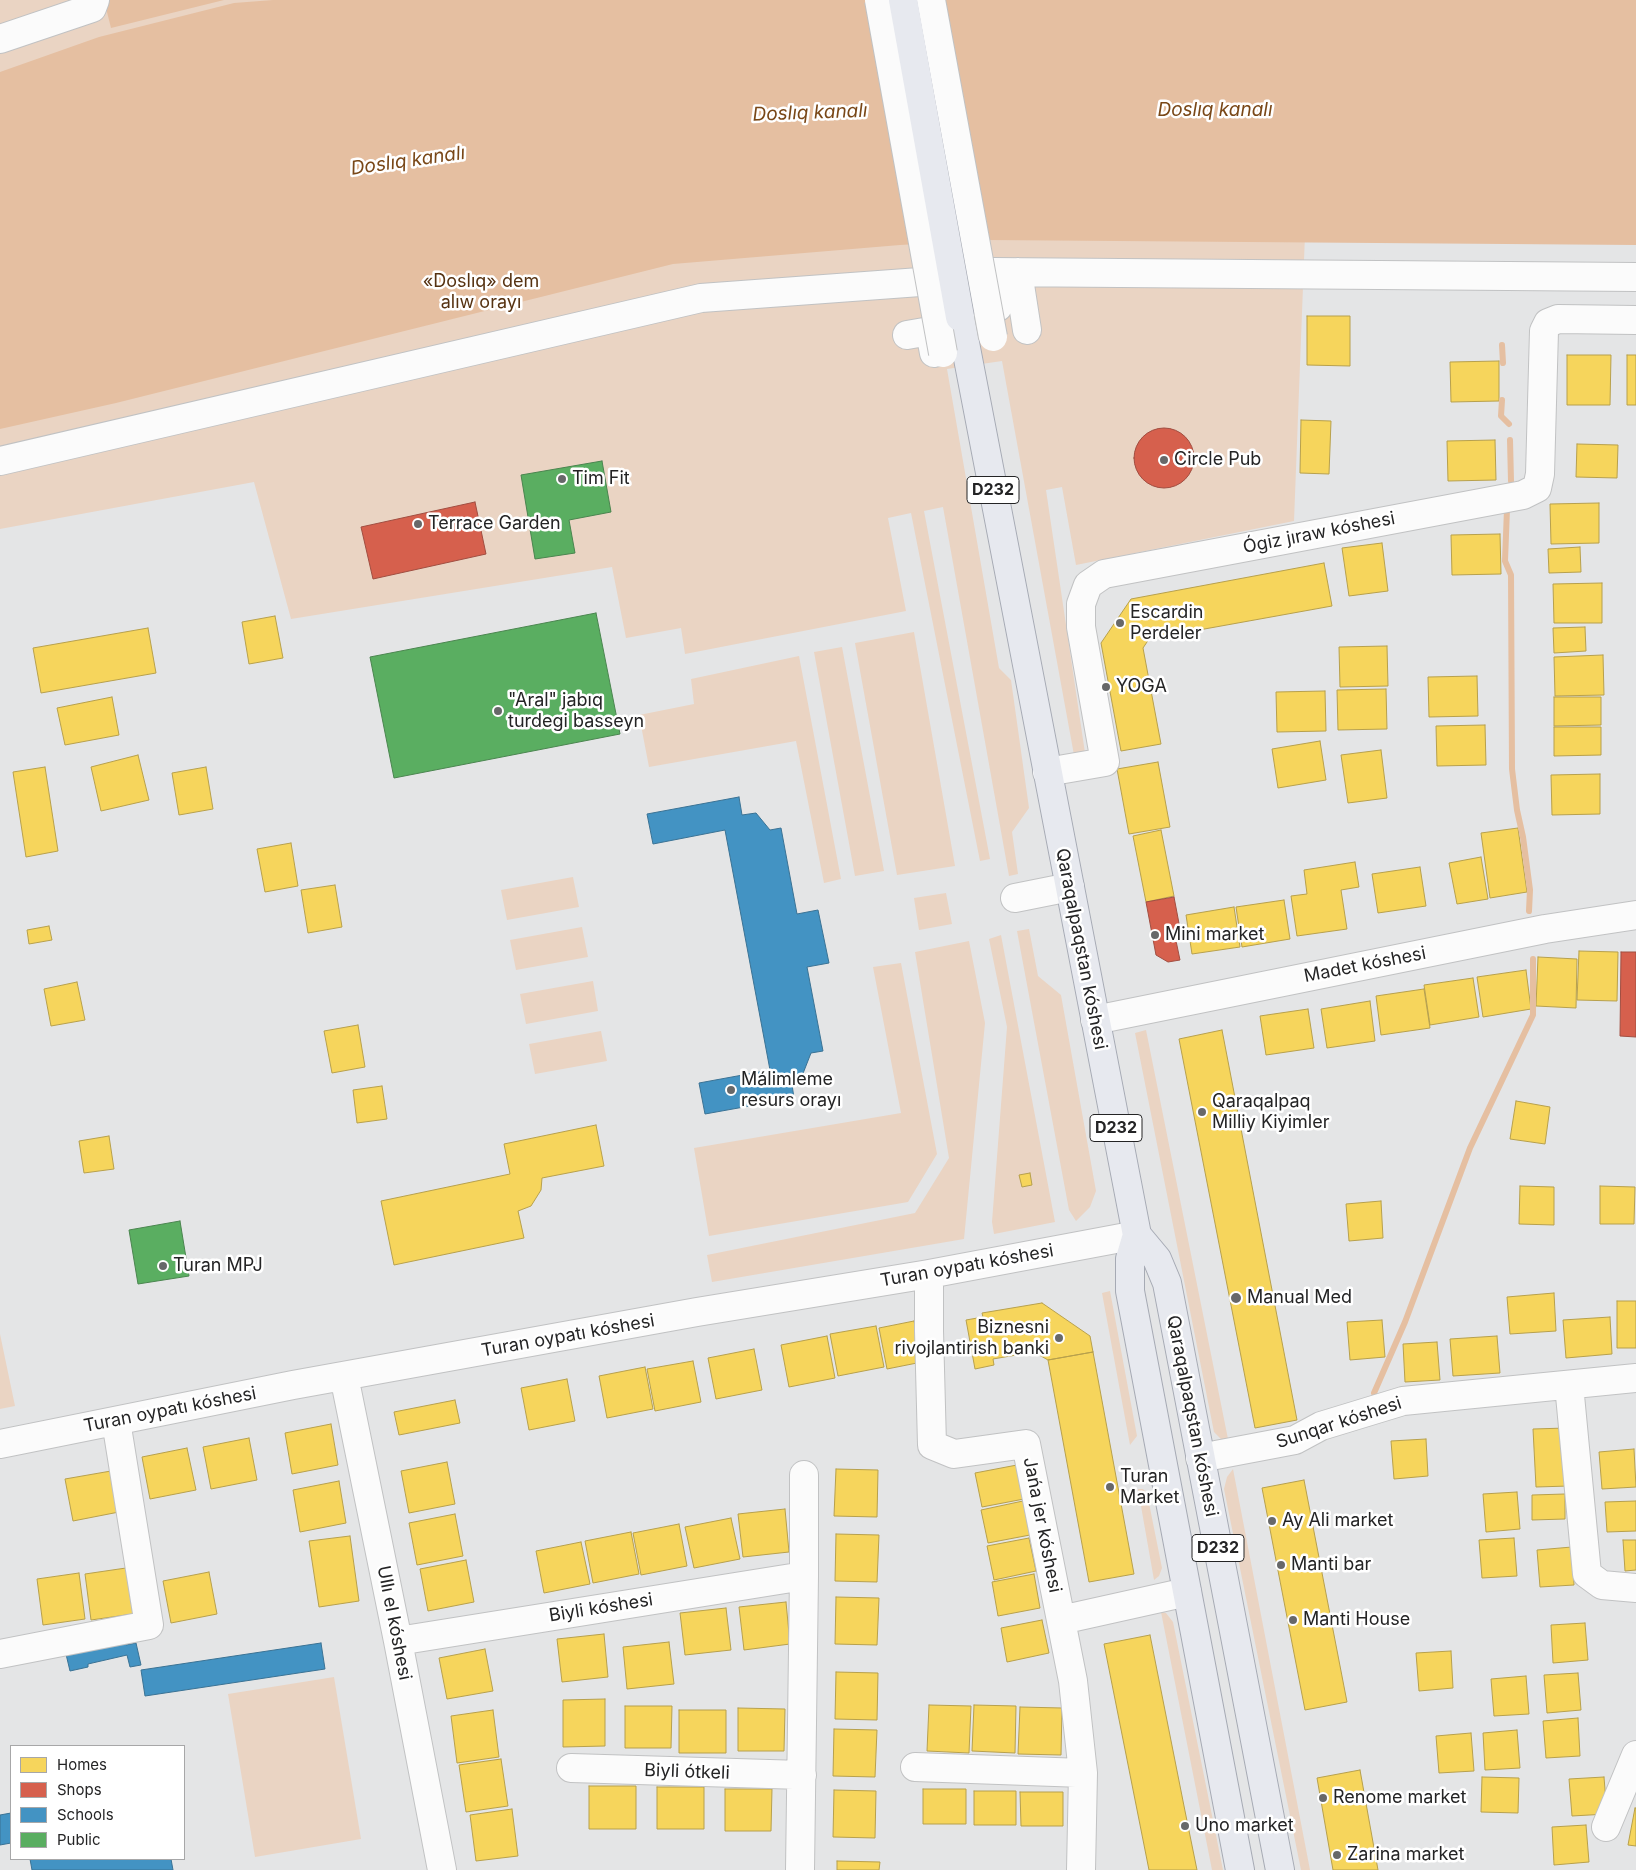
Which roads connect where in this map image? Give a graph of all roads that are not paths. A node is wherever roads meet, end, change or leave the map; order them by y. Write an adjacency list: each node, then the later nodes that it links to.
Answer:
1 (95, 0): 5 (street)
2 (879, 0): 9 (street, bridge)
3 (903, 0): 11 (main road, Qaraqalpaqstan kóshesi / D232, bridge)
4 (931, 0): 6 (street, bridge)
5 (0, 39)
6 (1636, 277)
7 (920, 282): 10 (street)
8 (1636, 320): 11 (street, Ógiz jıraw kóshesi)
9 (907, 335)
10 (0, 461)
11 (1047, 772): 12 (main road, Qaraqalpaqstan kóshesi / D232)
12 (1070, 888): 13 (street); 15 (main road, Qaraqalpaqstan kóshesi / D232)
13 (1015, 898)
14 (1636, 915): 15 (street, Madet kóshesi)
15 (1095, 1020): 16 (main road, Qaraqalpaqstan kóshesi / D232)
16 (1137, 1235): 17 (street, Turan oypatı kóshesi); 23 (main road, Qaraqalpaqstan kóshesi / D232); 27 (main road, Qaraqalpaqstan kóshesi / D232)
17 (929, 1274): 18 (street, Turan oypatı kóshesi); 28 (street, Jańa jer kóshesi)
18 (344, 1376): 21 (street, Turan oypatı kóshesi); 29 (street, Ullı el kóshesi)
19 (1636, 1378): 20 (street, Sunqar kóshesi)
20 (1569, 1384): 23 (street, Sunqar kóshesi); 26 (street)
21 (116, 1422): 22 (street, Turan oypatı kóshesi); 30 (street)
22 (0, 1444)
23 (1200, 1458): 41 (main road, Qaraqalpaqstan kóshesi / D232)
24 (804, 1474): 25 (street)
25 (804, 1576): 29 (street, Biyli kóshesi); 35 (street)
26 (1636, 1588)
27 (1187, 1592): 28 (street); 40 (main road, Qaraqalpaqstan kóshesi / D232)
28 (1061, 1620): 34 (street, Jańa jer kóshesi)
29 (398, 1641): 37 (street, Ullı el kóshesi)
30 (0, 1654)
31 (1636, 1755): 36 (street)
32 (915, 1767): 34 (street)
33 (571, 1768): 35 (street, Biyli ótkeli)
34 (1083, 1773): 39 (street, Jańa jer kóshesi)
35 (802, 1775): 38 (street)
36 (1606, 1827)
37 (442, 1870)
38 (800, 1870)
39 (1080, 1870)
40 (1240, 1870)
41 (1280, 1870)

